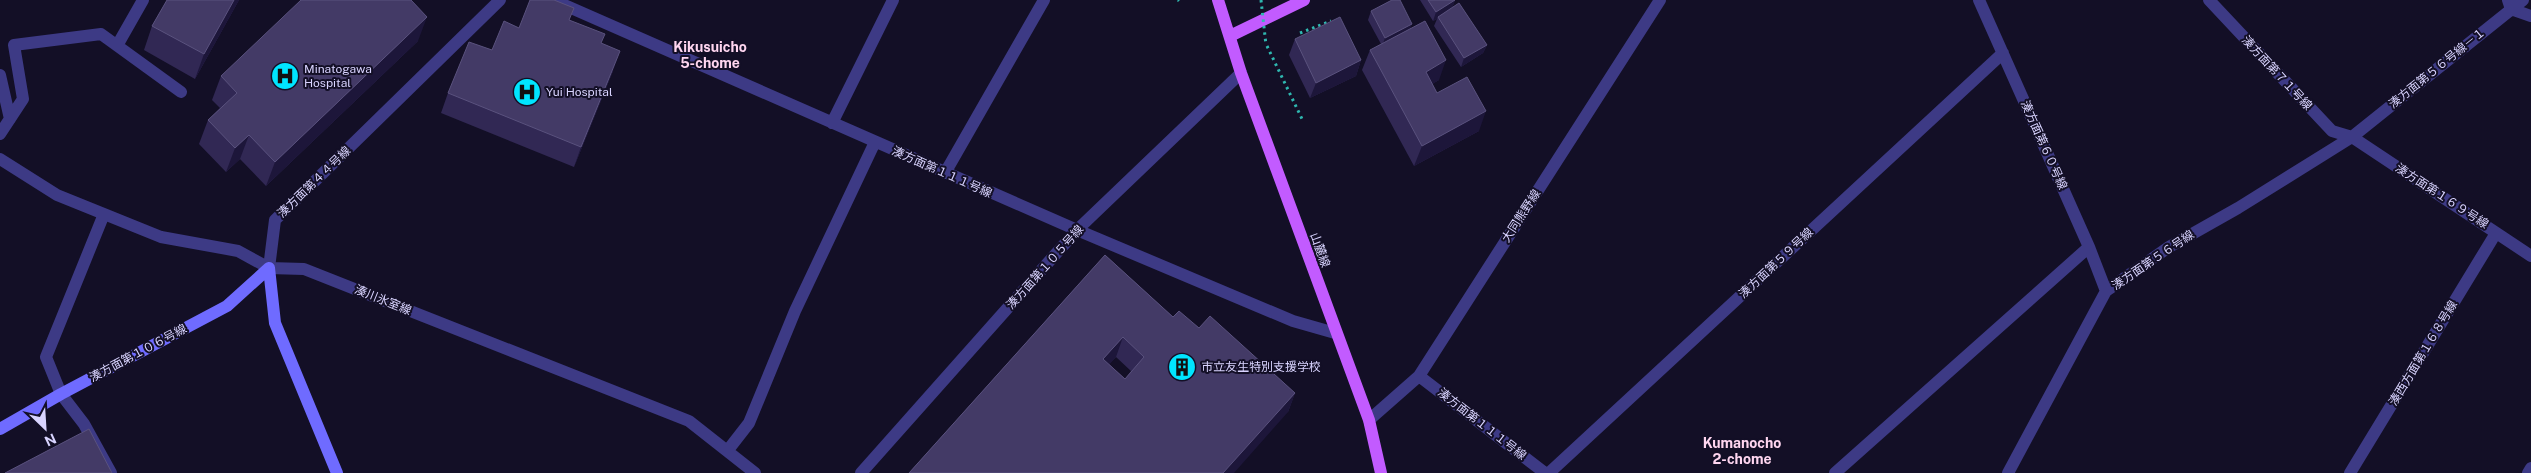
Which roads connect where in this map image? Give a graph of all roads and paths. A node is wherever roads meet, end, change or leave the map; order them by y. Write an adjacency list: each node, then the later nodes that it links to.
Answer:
1 (143, 0): 16 (street)
2 (500, 0): 34 (street, 湊方面第４４号線)
3 (553, 0): 23 (street, 湊方面第１１１号線)
4 (893, 0): 23 (street)
5 (1044, 0): 28 (street)
6 (1218, 0): 15 (main road, 山麓線)
7 (1261, 0): 22 (path, bridge)
8 (1304, 0): 15 (main road)
9 (1660, 0): 37 (street, 大同熊野線)
10 (1979, 0): 17 (street, 湊方面第６０号線)
11 (2523, 0): 13 (street, 湊方面第５６号線－１)
12 (2213, 2): 25 (street, 湊方面第７１号線)
13 (2509, 4): 14 (street); 25 (street, 湊方面第５６号線－１)
14 (2531, 16)
15 (1230, 36): 18 (main road, 山麓線)
16 (118, 44): 20 (street); 21 (street)
17 (2003, 53): 32 (street, 湊方面第６０号線); 50 (street, 湊方面第５９号線)
18 (1241, 74): 30 (street, 湊方面第１０５号線); 36 (main road, 山麓線)
19 (0, 75): 21 (street)
20 (181, 92)
21 (10, 119): 24 (street)
22 (1303, 121)
23 (832, 123): 26 (street, 湊方面第１１１号線)
24 (0, 134)
25 (2352, 137): 31 (street, 湊方面第１６９号線); 35 (street, 湊方面第５６号線)
26 (875, 142): 28 (street, 湊方面第１１１号線); 41 (street)
27 (0, 159): 29 (street, 湊川氷室線)
28 (945, 173): 30 (street, 湊方面第１１１号線)
29 (104, 214): 34 (street, 湊川氷室線); 38 (street)
30 (1077, 230): 36 (street, 湊方面第１１１号線); 48 (street, 湊方面第１０５号線)
31 (2496, 232): 33 (street, 湊方面第１６９号線); 52 (street, 湊西方面第１６８号線)
32 (2089, 247): 35 (street, 湊方面第６０号線); 51 (street)
33 (2531, 256)
34 (269, 268): 38 (street, 湊方面第１０６号線); 41 (street, 湊川氷室線); 46 (street, 湊方面第４４号線)
35 (2106, 291): 44 (street, 湊方面第５６号線)
36 (1335, 333): 39 (main road, 山麓線)
37 (1419, 376): 39 (street, 大同熊野線); 49 (street, 湊方面第１１１号線)
38 (61, 394): 40 (street, 湊方面第１０６号線); 45 (street)
39 (1369, 420): 43 (main road, 山麓線)
40 (0, 429)
41 (728, 450): 47 (street, 湊川氷室線)
42 (2531, 468): 53 (street)
43 (1378, 470)
44 (2011, 472)
45 (111, 473)
46 (336, 473)
47 (755, 473)
48 (861, 473)
49 (1545, 473)
50 (1549, 473)
51 (1835, 473)
52 (2350, 473)
53 (2528, 473)

